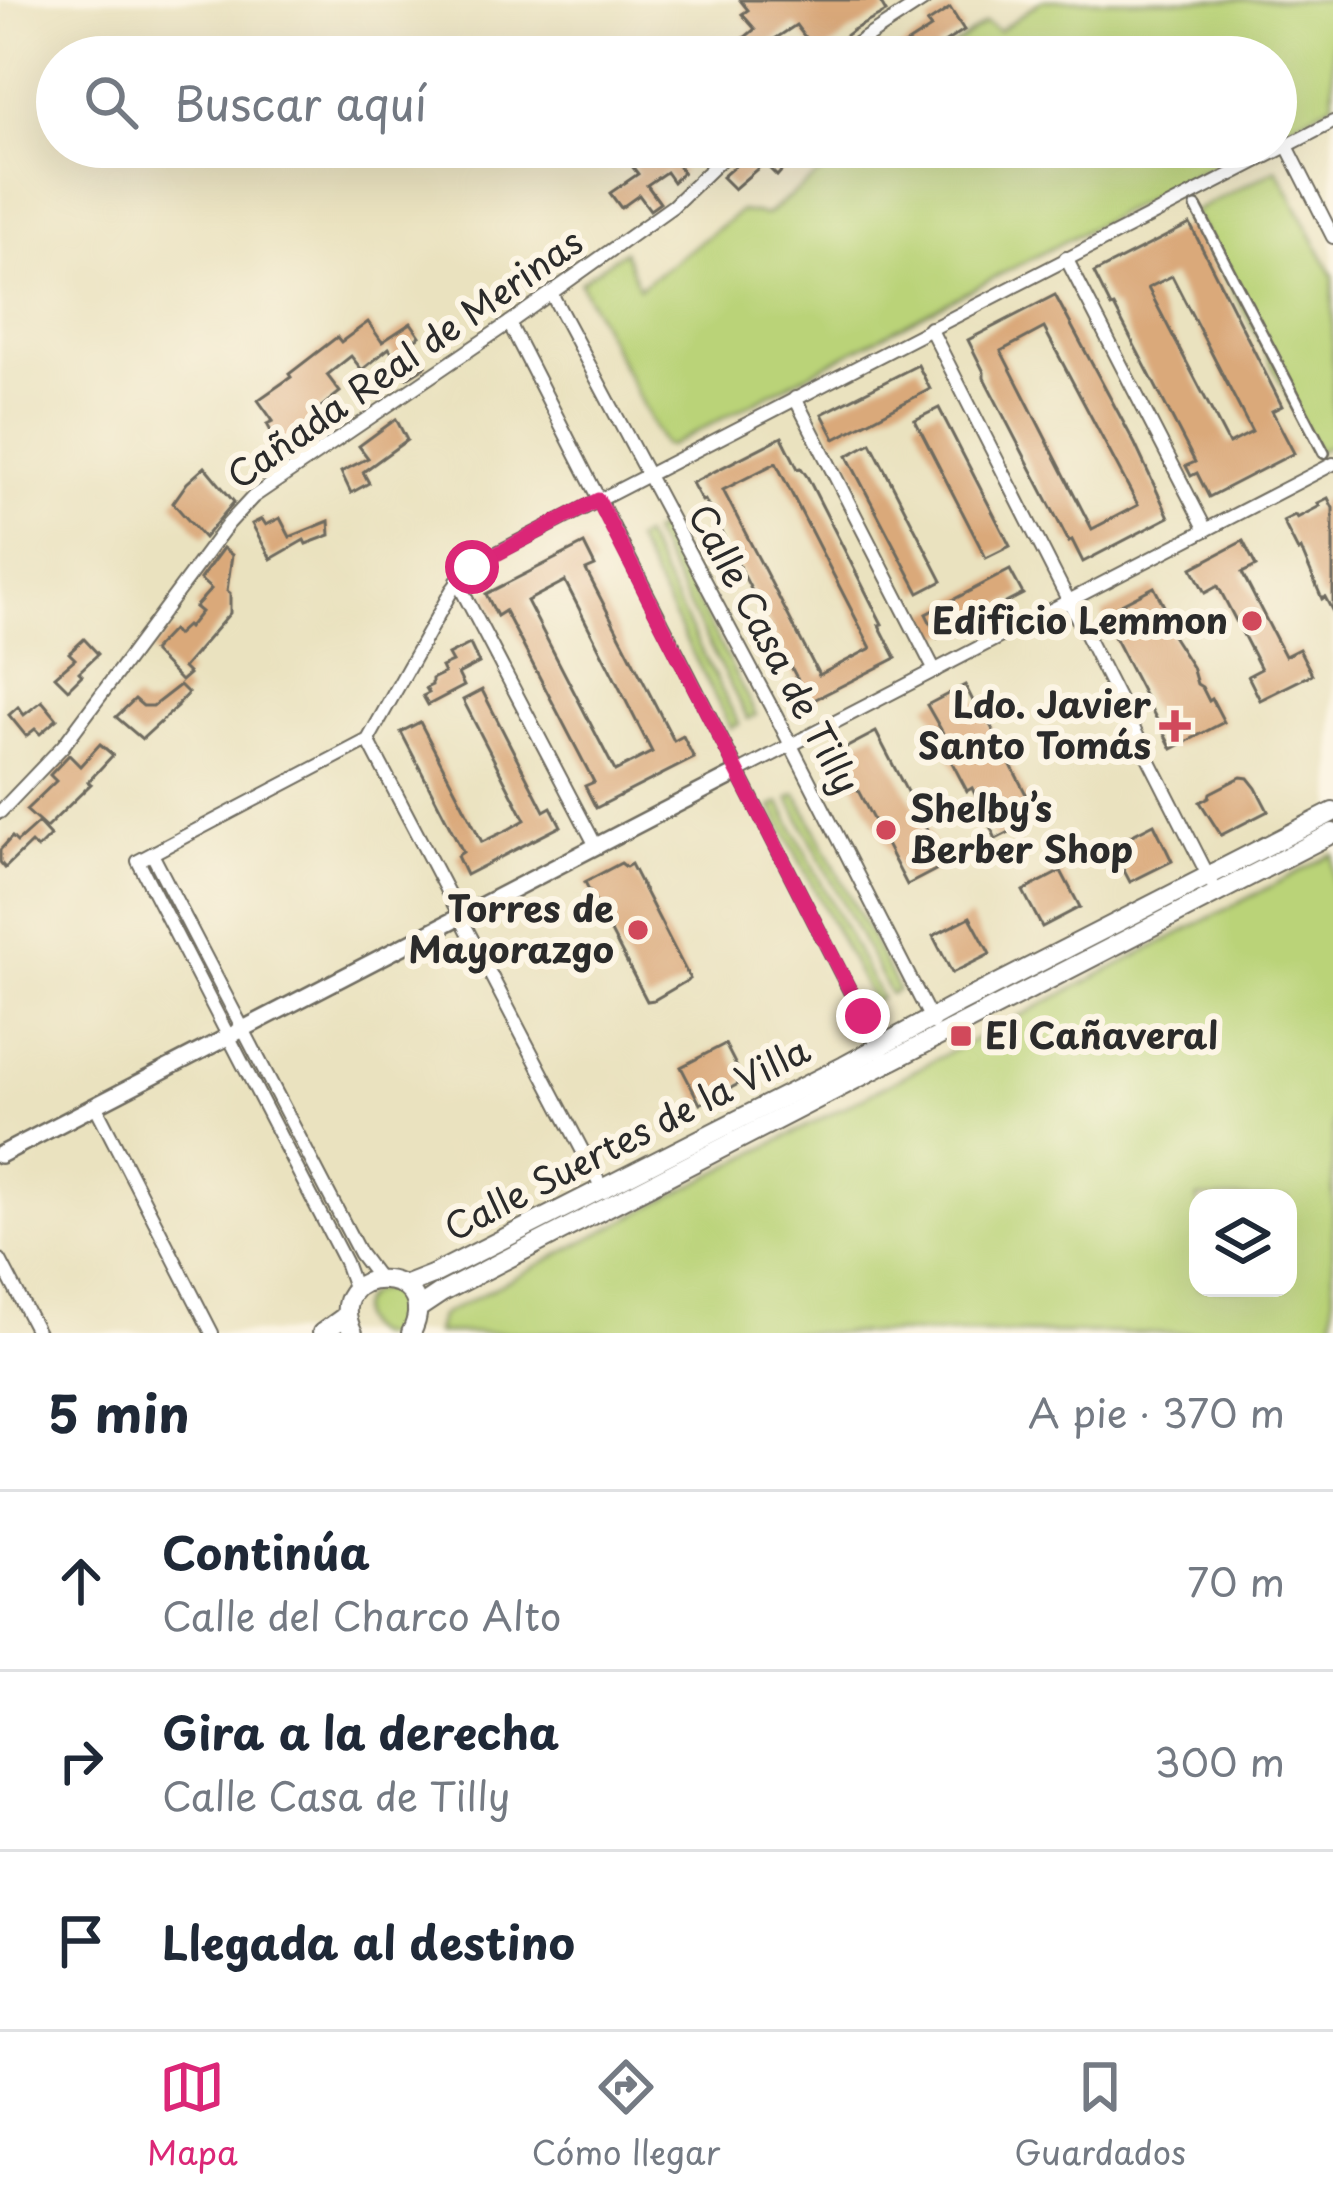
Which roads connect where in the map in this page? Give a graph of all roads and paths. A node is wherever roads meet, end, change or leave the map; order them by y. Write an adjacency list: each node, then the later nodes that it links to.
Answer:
1 (925, 0): 2 (street)
2 (869, 36)
3 (1333, 122): 4 (street)
4 (1297, 140)
5 (1297, 167): 9 (street)
6 (712, 168): 11 (street, Cañada Real de Merinas)
7 (1243, 168): 10 (street)
8 (1196, 207): 15 (street)
9 (1333, 237)
10 (1066, 258): 13 (street); 18 (street)
11 (551, 293): 12 (street, Cañada Real de Merinas); 16 (street, Calle Casa de Tilly)
12 (509, 323): 17 (street); 25 (street, Cañada Real de Merinas)
13 (930, 328): 14 (street); 20 (street)
14 (795, 398): 16 (street); 21 (street)
15 (1328, 459): 18 (street)
16 (650, 475): 17 (street); 23 (street, Calle Casa de Tilly)
17 (598, 500): 19 (street); 24 (street)
18 (1206, 530): 20 (street)
19 (458, 581): 22 (street); 28 (street)
20 (1068, 602): 21 (street); 29 (street)
21 (934, 671): 23 (street)
22 (368, 740): 30 (street); 32 (street)
23 (791, 746): 24 (street); 31 (street, Calle Casa de Tilly)
24 (737, 773): 28 (street); 33 (street)
25 (0, 812)
26 (1333, 812): 29 (main road)
27 (1333, 833): 29 (main road)
28 (596, 846): 30 (street)
29 (1213, 885): 31 (main road, Calle Suertes de la Villa)
30 (460, 917): 32 (street); 36 (street)
31 (935, 1027): 33 (main road, Calle Suertes de la Villa)
32 (236, 1032): 34 (street); 38 (street); 40 (street)
33 (882, 1054): 36 (main road, Calle Suertes de la Villa)
34 (95, 1106): 35 (street); 44 (street)
35 (0, 1155)
36 (607, 1198): 39 (main road, Calle Suertes de la Villa); 41 (main road, Calle Suertes de la Villa)
37 (0, 1260): 43 (street)
38 (378, 1278): 39 (main road); 40 (main road)
39 (404, 1286): 41 (main road)
40 (355, 1290): 42 (main road)
41 (417, 1309): 46 (main road)
42 (350, 1324): 45 (main road)
43 (38, 1333)
44 (212, 1333)
45 (322, 1333)
46 (411, 1333)

